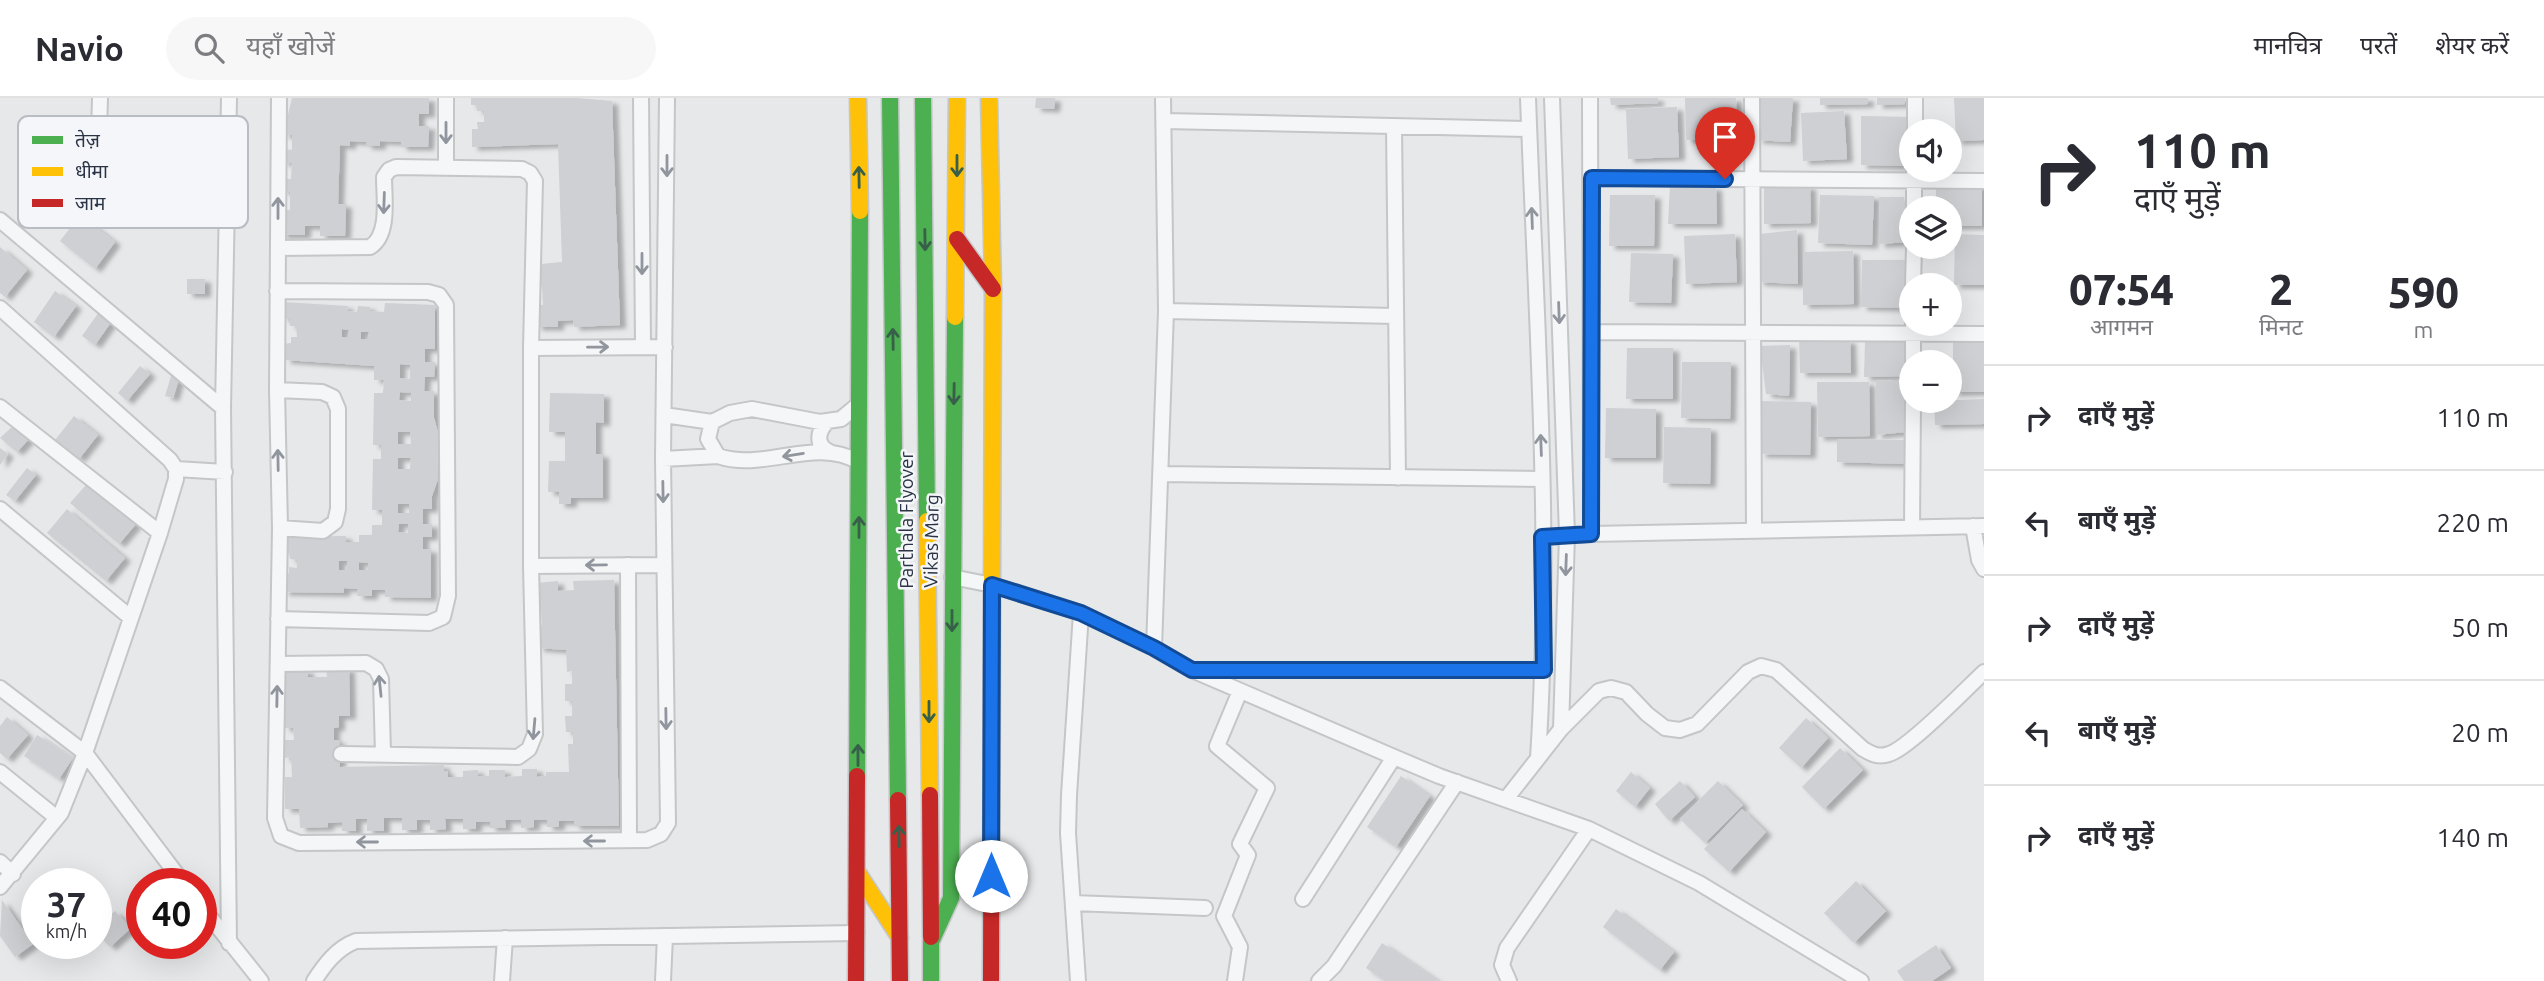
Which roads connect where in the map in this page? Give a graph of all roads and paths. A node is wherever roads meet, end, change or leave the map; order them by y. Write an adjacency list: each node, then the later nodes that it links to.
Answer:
1 (100, 98): 18 (street)
2 (229, 98): 19 (street)
3 (279, 98): 34 (street, one-way to 3)
4 (446, 98): 24 (street, one-way to 24)
5 (641, 98): 45 (street, one-way to 45)
6 (667, 98): 46 (street, one-way to 46)
7 (858, 98): 49 (main road, one-way to 7)
8 (890, 98): 114 (main road, Parthala Flyover, one-way to 8)
9 (923, 98): 115 (main road, Parthala Flyover, one-way to 115)
10 (957, 98): 30 (main road, Vikas Marg, one-way to 30)
11 (989, 98): 30 (main road)
12 (1163, 98): 21 (street)
13 (1528, 98): 23 (street)
14 (1552, 98): 72 (street, one-way to 72)
15 (1590, 98): 26 (street)
16 (1752, 98): 27 (street)
17 (1915, 98): 20 (street)
18 (99, 116)
19 (229, 116)
20 (1914, 119)
21 (1164, 121): 22 (street); 37 (street)
22 (1394, 126): 23 (street); 39 (street)
23 (1529, 129): 64 (street, one-way to 23)
24 (446, 168): 34 (street, one-way to 34); 47 (street)
25 (1899, 175): 27 (street)
26 (1592, 178): 27 (street); 41 (street)
27 (1752, 179): 43 (street)
28 (1962, 179): 29 (street)
29 (1984, 181)
30 (974, 198): 33 (main road, Vikas Marg); 35 (main road)
31 (0, 220): 51 (street)
32 (226, 228): 51 (street)
33 (957, 239): 35 (main road); 78 (main road, Vikas Marg, one-way to 78)
34 (278, 248): 36 (street)
35 (993, 289): 79 (main road)
36 (277, 292): 48 (street); 82 (street)
37 (1166, 311): 39 (street); 62 (street)
38 (2, 314): 60 (street)
39 (1396, 316): 63 (street)
40 (1899, 329): 43 (street)
41 (1592, 332): 43 (street); 71 (street)
42 (1962, 332): 44 (street)
43 (1752, 333): 69 (street)
44 (1984, 334)
45 (643, 346): 46 (street); 47 (street, one-way to 45)
46 (665, 347): 53 (street)
47 (531, 348): 76 (street)
48 (277, 390): 68 (street, one-way to 48); 68 (street)
49 (859, 404): 54 (street); 59 (main road)
50 (0, 407): 70 (street)
51 (223, 408): 61 (street)
52 (1913, 413): 67 (street)
53 (664, 415): 55 (street); 58 (street)
54 (834, 420): 55 (street); 56 (street); 56 (street)
55 (712, 422): 57 (street)
56 (836, 453): 57 (street, one-way to 57); 59 (street)
57 (718, 456): 58 (street)
58 (663, 459): 75 (street, one-way to 75)
59 (859, 462): 104 (main road, one-way to 59)
60 (176, 469): 61 (street); 70 (street)
61 (225, 472): 116 (street)
62 (1161, 474): 63 (street); 83 (street)
63 (1398, 478): 64 (street)
64 (1542, 479): 73 (street)
65 (0, 509): 81 (street)
66 (1979, 526): 67 (street); 77 (street)
67 (1912, 527): 69 (street)
68 (280, 528): 82 (street)
69 (1754, 531): 71 (street)
70 (160, 533): 81 (street)
71 (1591, 534): 72 (street)
72 (1567, 536): 73 (street); 90 (street, one-way to 90)
73 (1542, 537): 86 (street)
74 (628, 565): 75 (street); 76 (street, one-way to 76); 101 (street)
75 (664, 565): 101 (street, one-way to 101)
76 (531, 566): 93 (street, one-way to 93)
77 (1984, 569)
78 (952, 577): 79 (street); 115 (main road, Vikas Marg, one-way to 115)
79 (992, 585): 80 (street); 124 (main road)
80 (1081, 613): 83 (street); 108 (street)
81 (131, 618): 91 (street)
82 (278, 619): 84 (street)
83 (1154, 648): 85 (street)
84 (278, 664): 93 (street, one-way to 84); 101 (street, one-way to 84)
85 (1192, 670): 86 (street); 89 (street)
86 (1544, 670): 95 (street)
87 (1984, 672): 90 (street)
88 (0, 688): 91 (street)
89 (1240, 691): 94 (street); 126 (street)
90 (1561, 729): 95 (street)
91 (85, 753): 99 (street); 103 (street)
92 (341, 754): 93 (street)
93 (383, 754)
94 (1394, 757): 97 (street); 107 (street)
95 (1538, 758): 98 (street)
96 (0, 772): 99 (street)
97 (1457, 782): 98 (street); 127 (street)
98 (1506, 799): 100 (street)
99 (57, 818): 105 (street)
100 (1589, 829): 128 (street); 129 (street)
101 (629, 840)
102 (0, 862): 105 (street)
103 (172, 868)
104 (857, 872): 111 (main road); 114 (main road)
105 (13, 874): 106 (street)
106 (0, 887)
107 (1303, 899)
108 (1073, 903): 109 (street); 125 (street)
109 (1205, 908)
110 (217, 927): 116 (street)
111 (857, 933): 112 (street); 121 (main road)
112 (665, 936): 113 (street); 120 (street)
113 (505, 938): 118 (street); 119 (street)
114 (900, 938): 122 (main road)
115 (931, 942): 123 (main road, Vikas Marg)
116 (229, 943): 117 (street)
117 (261, 981)
118 (314, 981)
119 (502, 981)
120 (663, 981)
121 (856, 981)
122 (900, 981)
123 (931, 981)
124 (991, 981)
125 (1078, 981)
126 (1235, 981)
127 (1319, 981)
128 (1509, 981)
129 (1861, 981)

